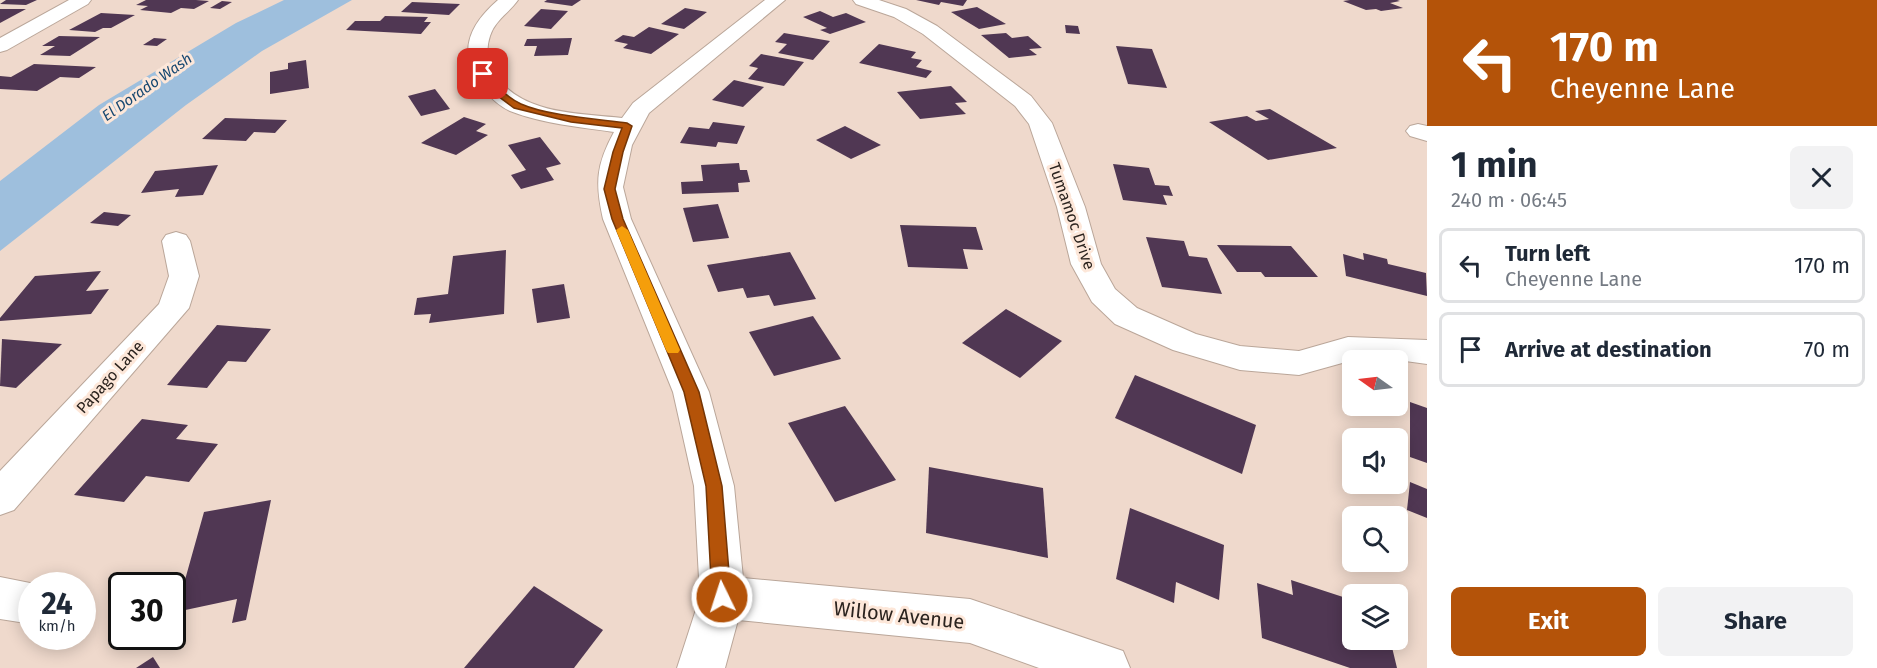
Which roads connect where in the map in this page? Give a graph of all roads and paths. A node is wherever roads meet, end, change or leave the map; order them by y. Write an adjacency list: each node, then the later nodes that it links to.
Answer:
1 (82, 0): 5 (street)
2 (509, 0): 6 (street)
3 (776, 0): 6 (street)
4 (862, 0): 8 (street, Tumamoc Drive)
5 (0, 46)
6 (627, 126): 10 (street)
7 (176, 241): 9 (street, Papago Lane)
8 (1427, 352)
9 (0, 498)
10 (722, 597): 13 (street); 14 (street, Willow Avenue)
11 (0, 598): 12 (street)
12 (18, 601)
13 (701, 668)
14 (1106, 668)

